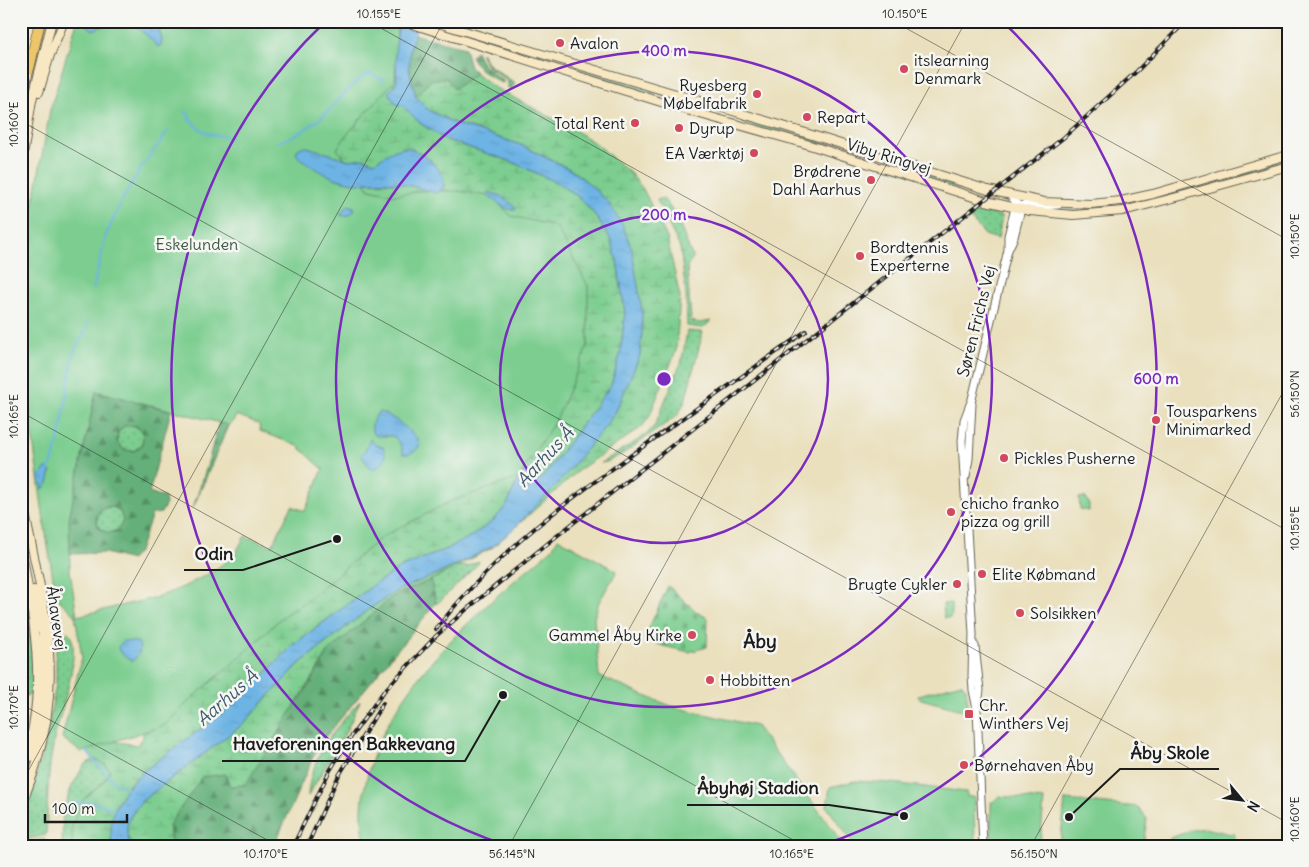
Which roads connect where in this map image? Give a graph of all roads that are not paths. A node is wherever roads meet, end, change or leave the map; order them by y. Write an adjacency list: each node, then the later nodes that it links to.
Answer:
1 (30, 21): 7 (main road)
2 (40, 21): 8 (highway)
3 (52, 21): 12 (main road)
4 (64, 21): 12 (main road)
5 (402, 21): 11 (main road, Viby Ringvej)
6 (431, 21): 9 (main road, Viby Ringvej)
7 (21, 62)
8 (29, 69): 10 (main road)
9 (733, 112): 11 (main road); 16 (main road, Viby Ringvej)
10 (21, 113)
11 (730, 122): 18 (main road, Viby Ringvej)
12 (28, 130): 15 (main road)
13 (1288, 155): 17 (main road, Viby Ringvej)
14 (1288, 166): 18 (main road, Viby Ringvej)
15 (21, 168)
16 (1012, 196): 17 (main road, Viby Ringvej); 18 (street)
17 (1075, 204): 18 (street)
18 (1018, 208): 26 (street, Søren Frichs Vej)
19 (21, 492): 22 (main road, Åhavevej)
20 (21, 537): 22 (main road)
21 (21, 547): 22 (main road, Åhavevej)
22 (43, 633): 23 (main road, Åhavevej); 24 (main road); 25 (main road, Åhavevej)
23 (21, 773)
24 (21, 781)
25 (21, 805)
26 (983, 846)

